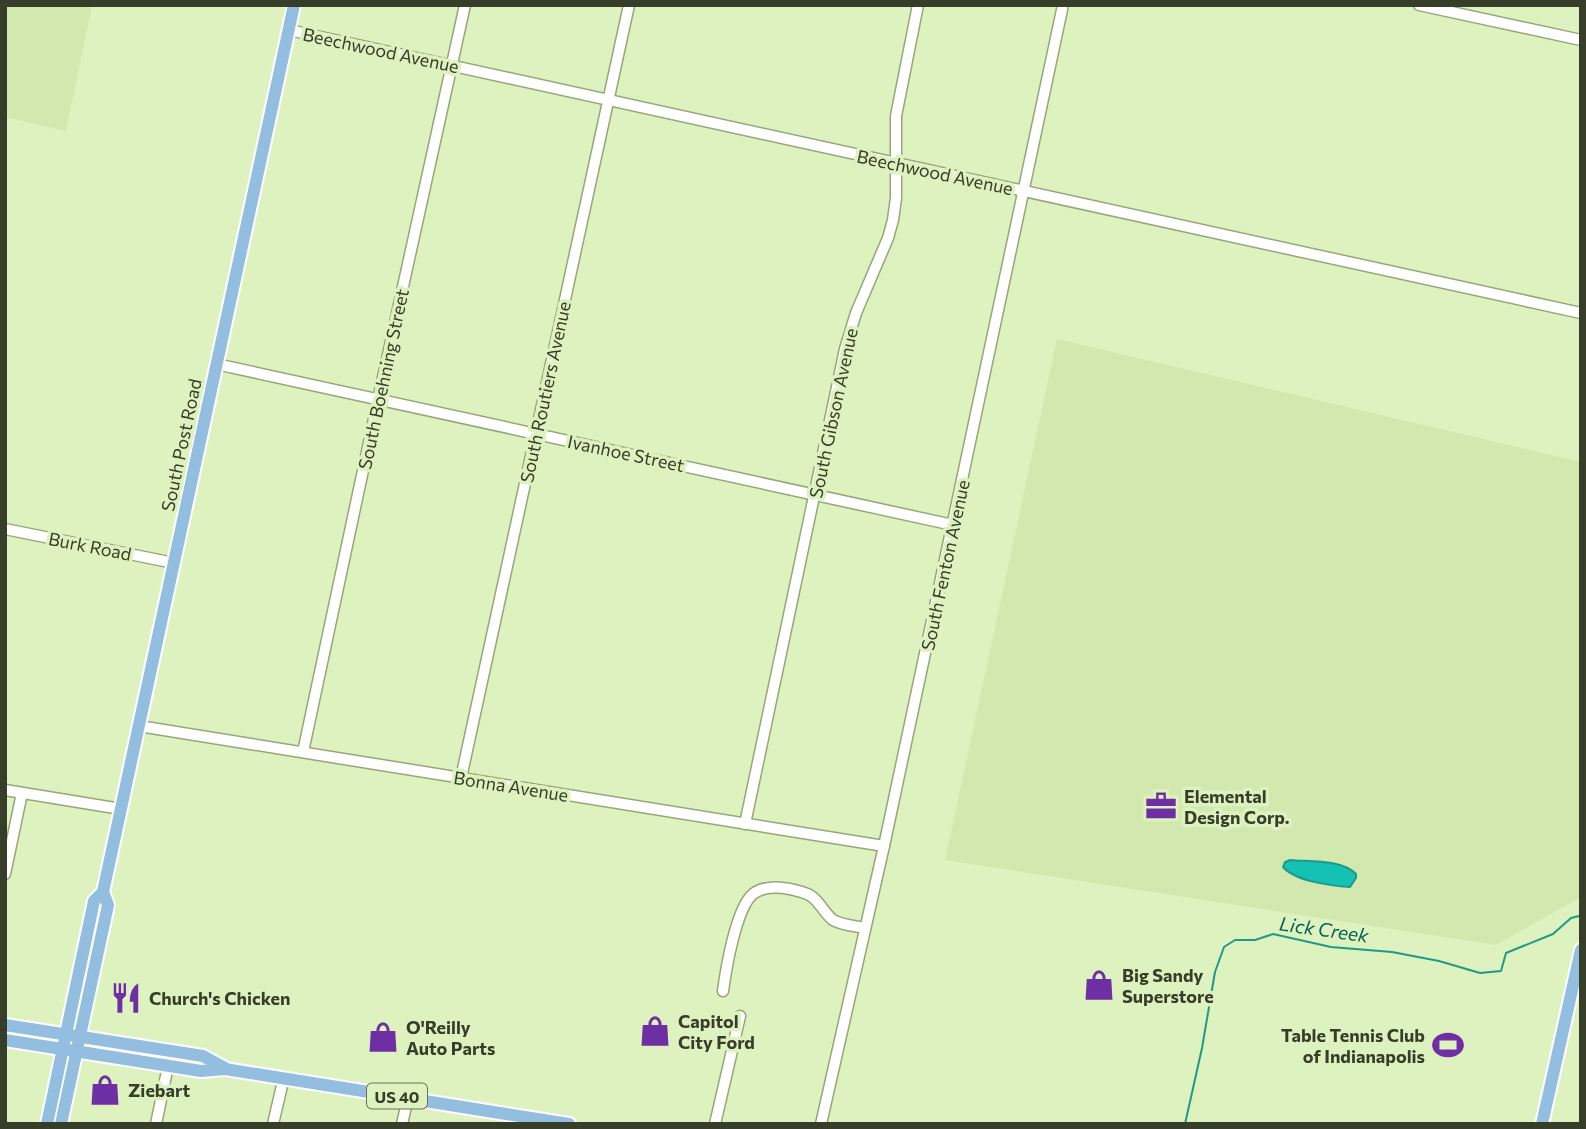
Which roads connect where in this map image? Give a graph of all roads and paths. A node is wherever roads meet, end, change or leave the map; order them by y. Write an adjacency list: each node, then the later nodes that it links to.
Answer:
1 (295, 5): 7 (main road, South Post Road)
2 (465, 5): 9 (street, South Boehning Street)
3 (629, 5): 10 (street, South Routiers Avenue)
4 (918, 5): 11 (street, South Gibson Avenue)
5 (1063, 5): 12 (street, South Fenton Avenue)
6 (1419, 5): 8 (street)
7 (289, 30): 9 (street, Beechwood Avenue); 14 (main road, South Post Road)
8 (1581, 40)
9 (452, 66): 10 (street, Beechwood Avenue); 15 (street, South Boehning Street)
10 (608, 100): 11 (street, Beechwood Avenue); 16 (street, South Routiers Avenue)
11 (895, 163): 12 (street, Beechwood Avenue); 17 (street, South Gibson Avenue)
12 (1024, 191): 13 (street, Beechwood Avenue); 18 (street, South Fenton Avenue)
13 (1581, 313)
14 (216, 364): 15 (street, Ivanhoe Street); 20 (main road, South Post Road)
15 (378, 400): 16 (street, Ivanhoe Street); 22 (street, South Boehning Street)
16 (536, 434): 17 (street, Ivanhoe Street); 23 (street, South Routiers Avenue)
17 (815, 495): 18 (street, Ivanhoe Street); 27 (street, South Gibson Avenue)
18 (953, 525): 28 (street, South Fenton Avenue)
19 (5, 530): 20 (street, Burk Road)
20 (174, 564): 21 (main road, South Post Road)
21 (139, 726): 22 (street, Bonna Avenue); 26 (main road, South Post Road)
22 (303, 752): 23 (street, Bonna Avenue)
23 (461, 778): 27 (street, Bonna Avenue)
24 (5, 790): 25 (street)
25 (22, 793): 26 (street); 29 (street)
26 (121, 809): 30 (main road, South Post Road)
27 (745, 824): 28 (street, Bonna Avenue)
28 (884, 846): 31 (street, South Fenton Avenue)
29 (5, 874)
30 (103, 892): 37 (main road, South Post Road); 37 (main road, South Post Road)
31 (865, 928): 33 (street); 50 (street, South Fenton Avenue)
32 (1581, 950): 51 (main road)
33 (723, 992)
34 (740, 1016): 49 (street)
35 (6, 1024): 37 (main road, US 40)
36 (5, 1040): 37 (main road, US 40)
37 (74, 1043): 38 (main road, US 40); 39 (main road, US 40); 43 (main road); 44 (main road)
38 (168, 1066): 39 (main road, US 40); 45 (street)
39 (225, 1069): 40 (main road, US 40)
40 (284, 1077): 41 (main road, US 40); 46 (street)
41 (408, 1098): 42 (main road, US 40); 47 (street)
42 (533, 1121): 48 (main road, US 40)
43 (47, 1124)
44 (61, 1124)
45 (156, 1124)
46 (273, 1124)
47 (402, 1124)
48 (569, 1124)
49 (715, 1124)
50 (821, 1124)
51 (1542, 1124)

